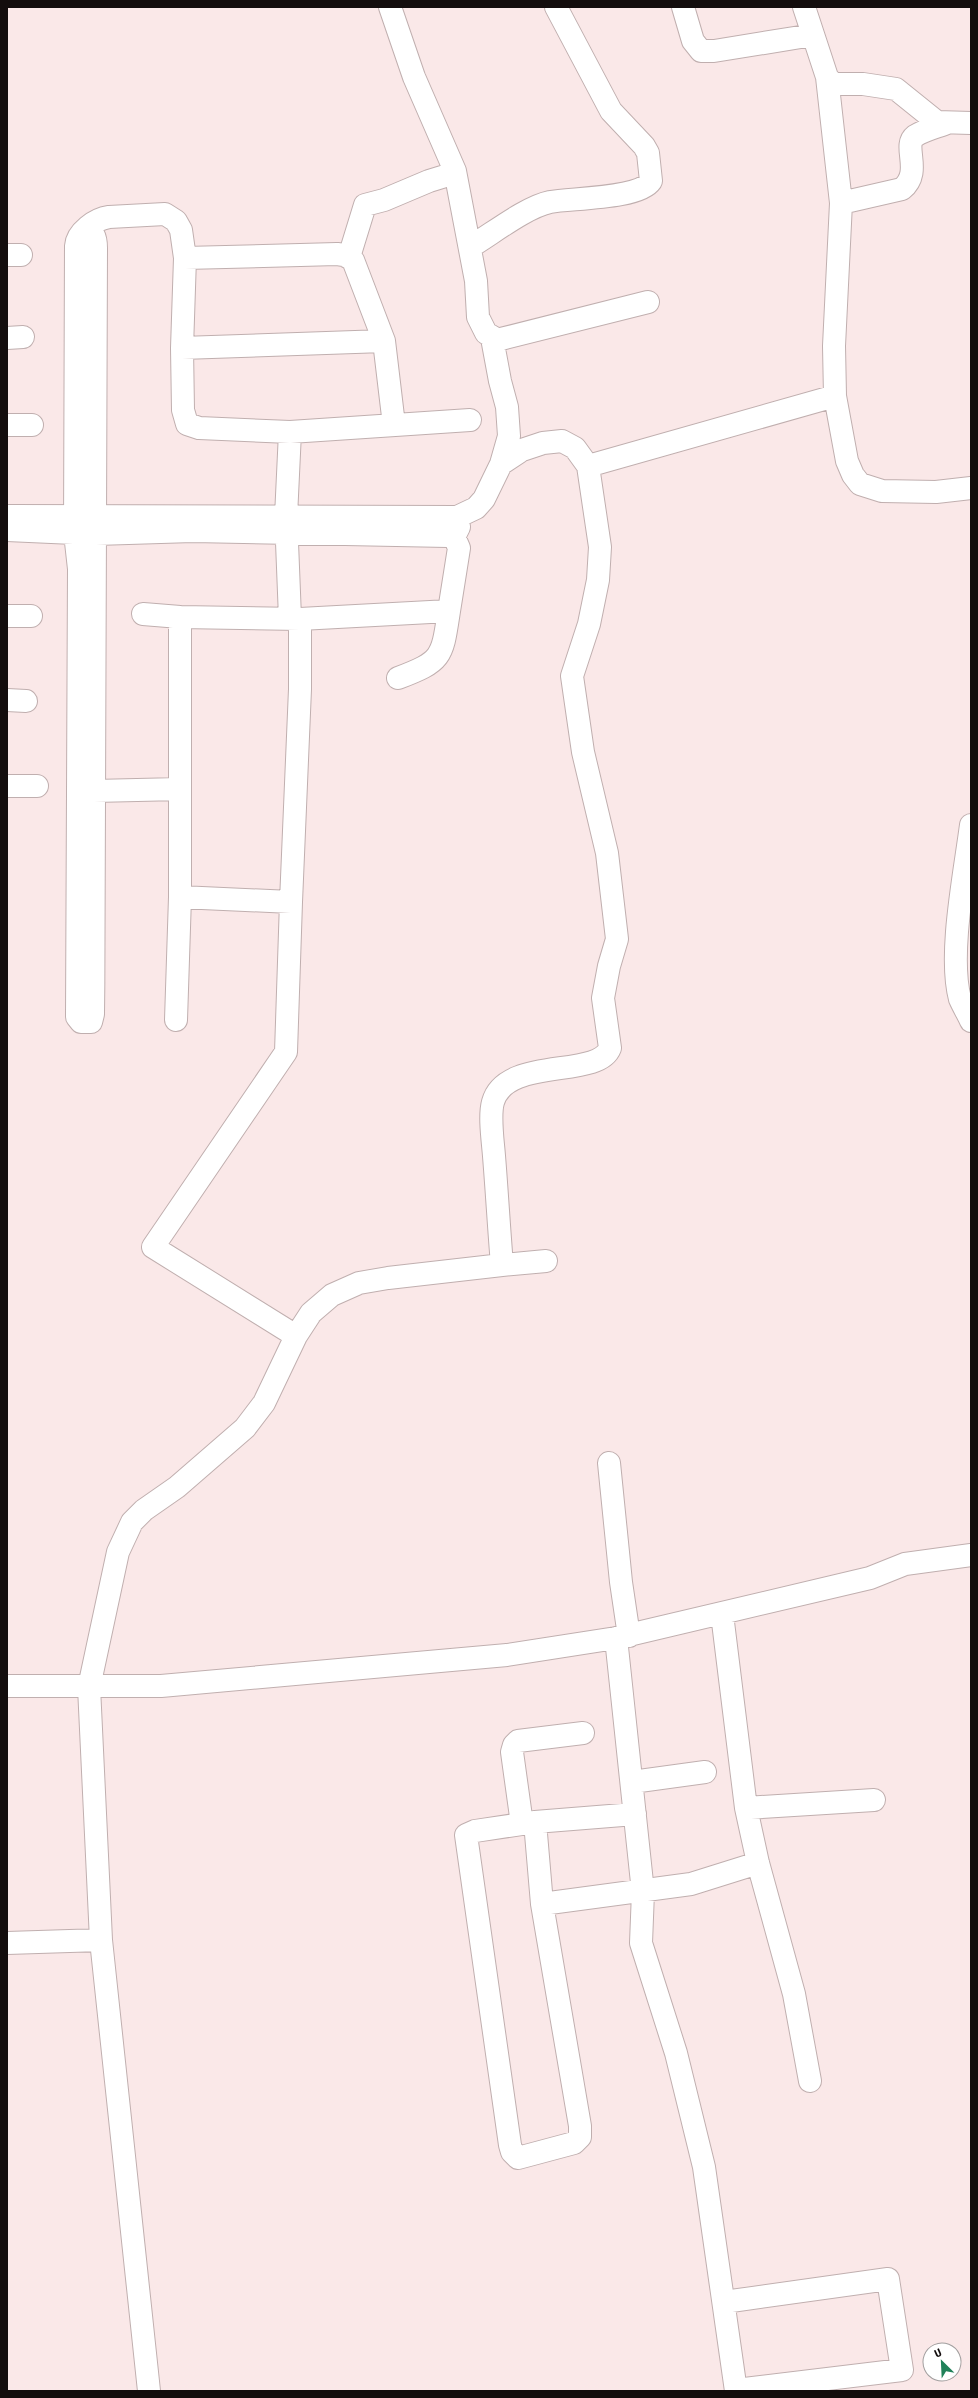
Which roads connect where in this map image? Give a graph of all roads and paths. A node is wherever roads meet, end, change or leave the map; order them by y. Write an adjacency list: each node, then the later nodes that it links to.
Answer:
1 (390, 7): 9 (street)
2 (556, 7): 11 (street)
3 (683, 7): 5 (street)
4 (804, 7): 5 (street)
5 (813, 35): 6 (street)
6 (827, 77): 7 (street); 10 (street)
7 (947, 123): 8 (street); 10 (street)
8 (971, 123)
9 (456, 173): 11 (street); 12 (street)
10 (841, 203): 18 (street)
11 (470, 247): 15 (street)
12 (348, 257): 13 (street); 16 (street)
13 (185, 258): 17 (street); 28 (street)
14 (648, 302): 15 (street)
15 (492, 338): 24 (street)
16 (384, 341): 17 (street); 22 (street)
17 (182, 348): 23 (street)
18 (835, 396): 25 (street); 26 (street)
19 (470, 420): 22 (street)
20 (7, 425): 21 (street)
21 (32, 425)
22 (394, 425): 23 (street)
23 (290, 432): 29 (street)
24 (501, 464): 25 (street); 30 (street)
25 (588, 466): 51 (street)
26 (971, 488)
27 (7, 516): 28 (street)
28 (85, 525): 29 (street); 31 (street); 38 (street)
29 (287, 525): 30 (street); 37 (street)
30 (455, 525): 32 (street)
31 (7, 530)
32 (449, 612): 37 (street); 39 (street)
33 (144, 614): 36 (street)
34 (7, 616): 35 (street)
35 (31, 616)
36 (180, 617): 37 (street); 42 (street)
37 (295, 618): 47 (street)
38 (87, 671): 43 (street); 43 (street)
39 (398, 678)
40 (7, 786): 41 (street)
41 (37, 786)
42 (180, 789): 43 (street); 45 (street)
43 (94, 791)
44 (971, 825): 46 (street)
45 (180, 897): 47 (street); 48 (street)
46 (966, 897): 49 (street)
47 (291, 902): 52 (street)
48 (176, 1020)
49 (971, 1021)
50 (546, 1260): 51 (street)
51 (502, 1265): 52 (street)
52 (296, 1336): 58 (street)
53 (609, 1463): 56 (street)
54 (971, 1554): 55 (street)
55 (722, 1614): 56 (street); 63 (street)
56 (622, 1637): 58 (street); 61 (street)
57 (7, 1686): 58 (street)
58 (89, 1687): 69 (street)
59 (583, 1733): 65 (street)
60 (705, 1772): 61 (street)
61 (632, 1782): 64 (street)
62 (874, 1800): 63 (street)
63 (746, 1808): 66 (street)
64 (635, 1814): 65 (street); 67 (street)
65 (528, 1823): 68 (street); 68 (street)
66 (758, 1863): 67 (street); 71 (street)
67 (643, 1892): 68 (street); 72 (street)
68 (542, 1904)
69 (101, 1940): 70 (street); 74 (street)
70 (7, 1943)
71 (810, 2081)
72 (724, 2302): 73 (street); 73 (street)
73 (736, 2390)
74 (149, 2391)

